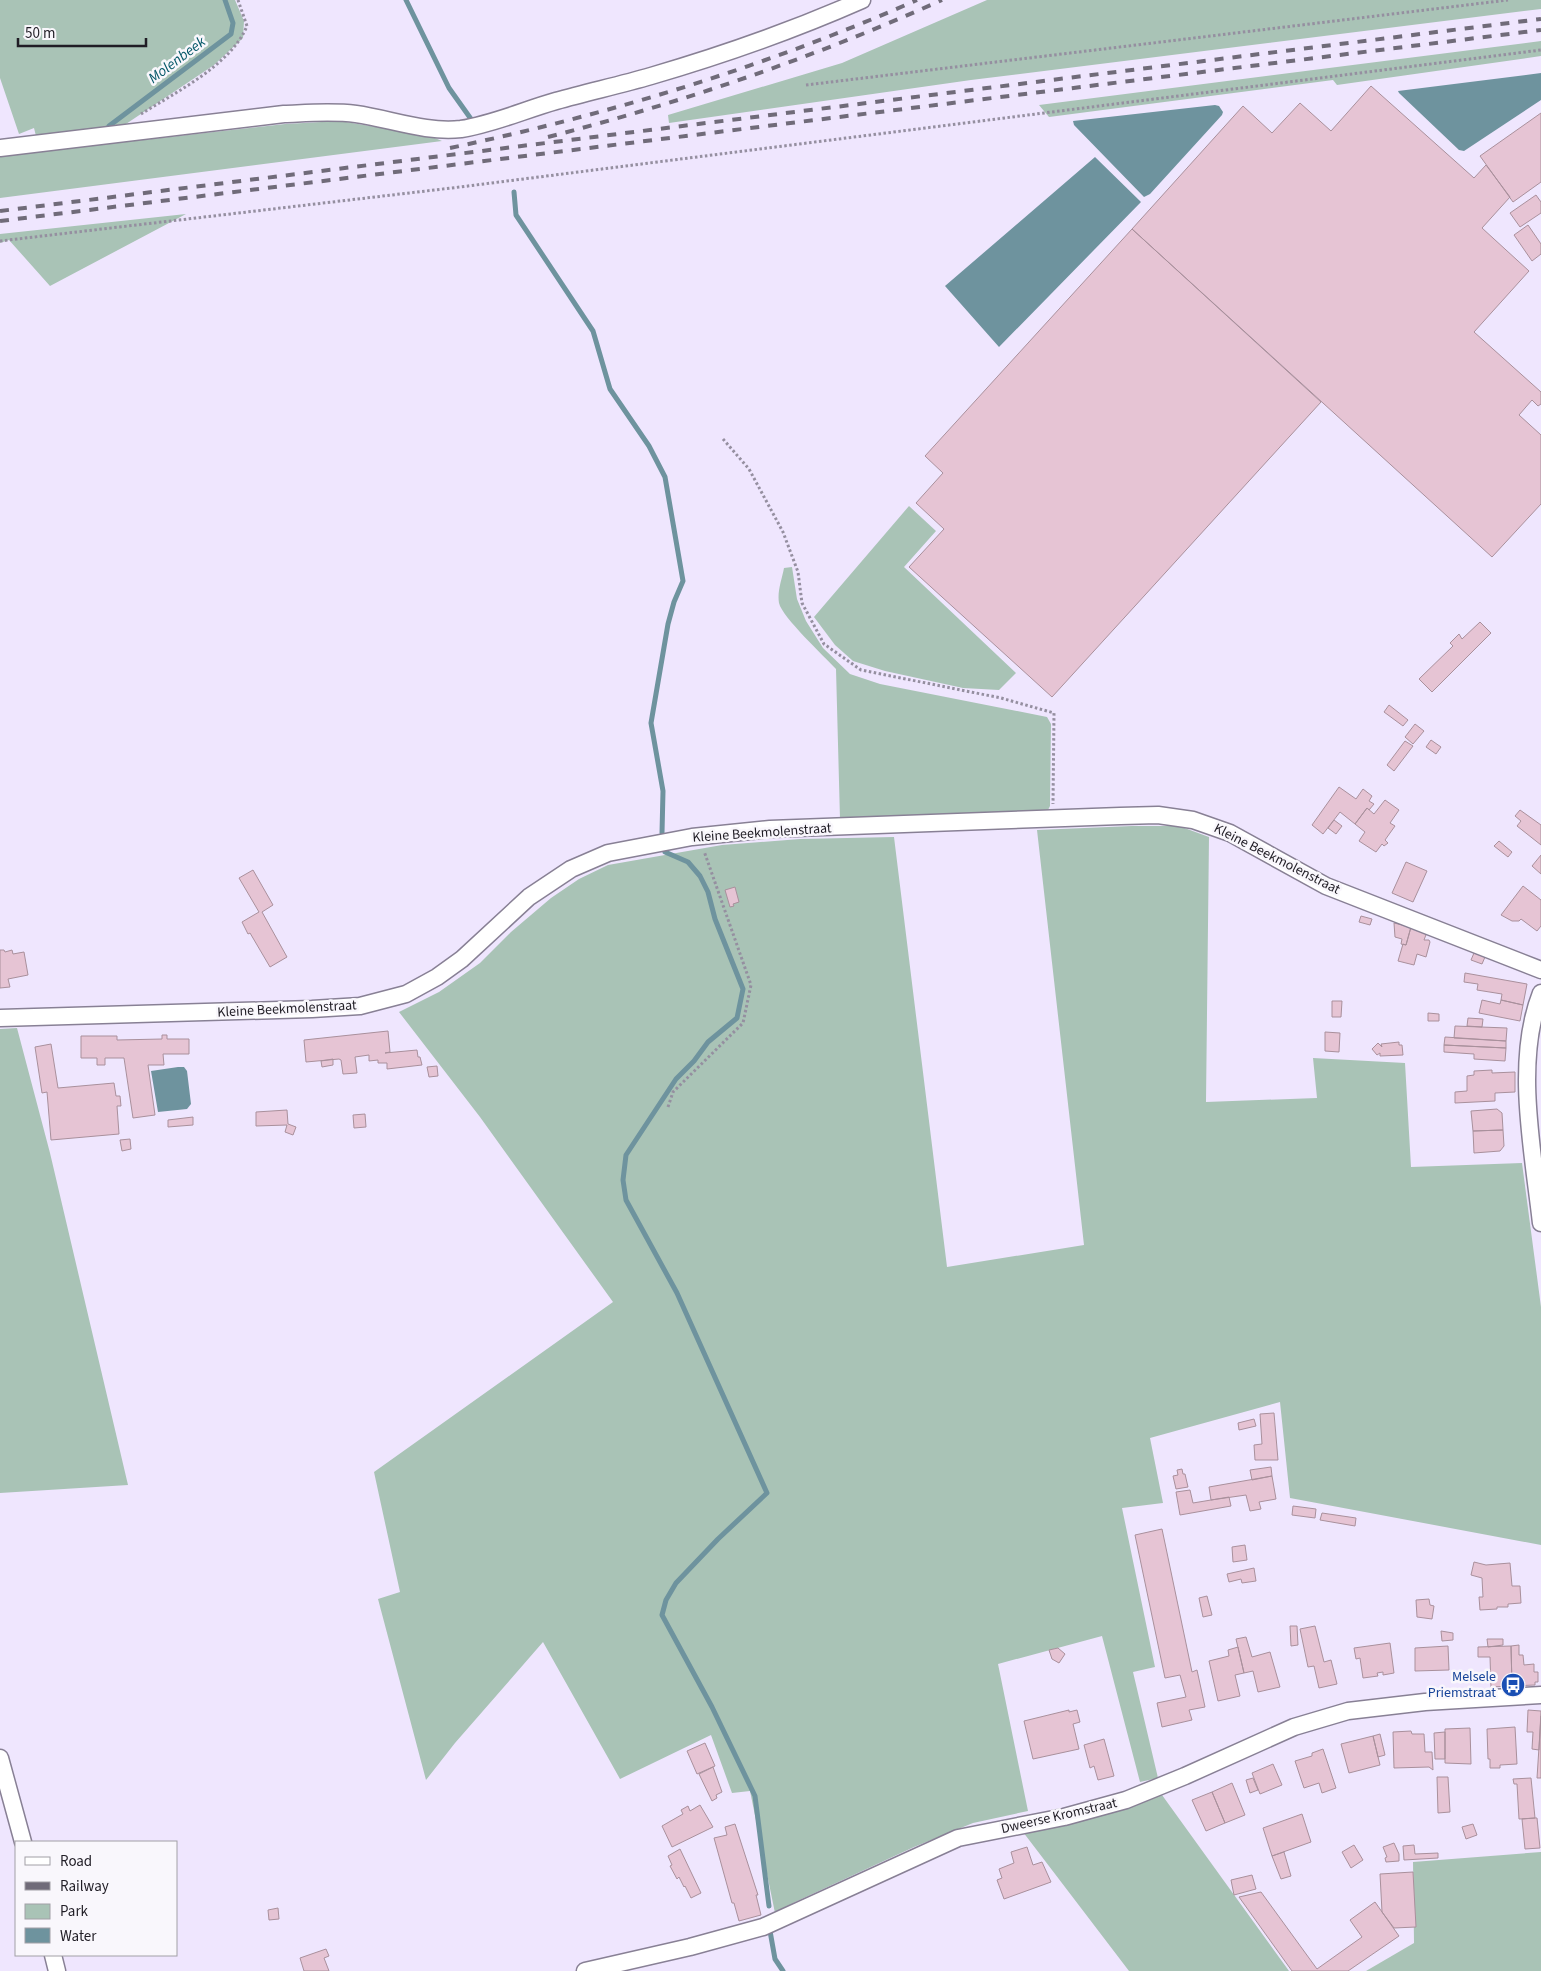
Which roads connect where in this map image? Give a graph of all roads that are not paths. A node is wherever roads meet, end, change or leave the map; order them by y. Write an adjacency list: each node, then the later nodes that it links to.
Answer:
1 (862, 0): 2 (street)
2 (0, 148)
3 (1541, 970): 5 (street, Kleine Beekmolenstraat)
4 (1541, 993): 6 (street)
5 (0, 1018)
6 (1541, 1223)
7 (1541, 1695): 12 (street, Dweerse Kromstraat)
8 (0, 1758): 9 (street)
9 (23, 1841)
10 (53, 1956): 11 (street)
11 (57, 1971)
12 (585, 1971)

